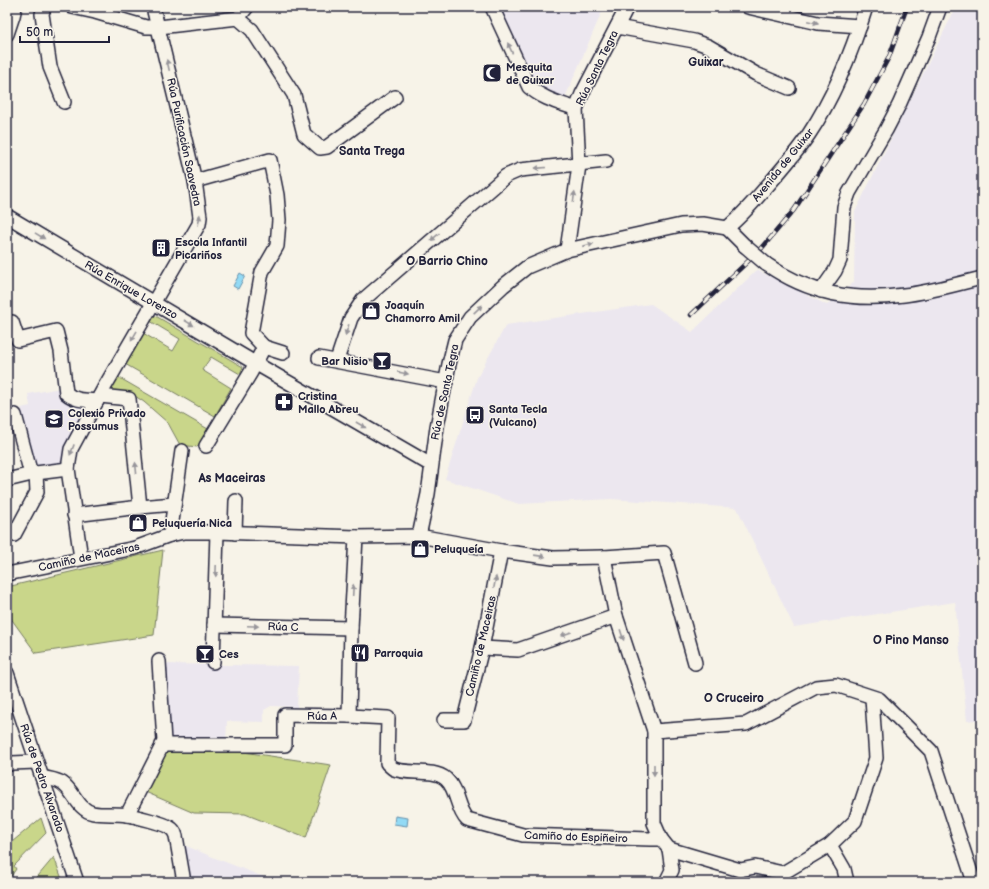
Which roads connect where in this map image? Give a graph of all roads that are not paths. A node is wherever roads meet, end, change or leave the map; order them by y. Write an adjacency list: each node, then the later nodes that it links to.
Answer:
1 (44, 7): 18 (street)
2 (72, 7): 13 (street)
3 (153, 7): 13 (street, Rúa Purificación Saavedra)
4 (247, 7): 11 (street)
5 (492, 7): 19 (street, one-way to 5)
6 (627, 7): 14 (street, Rúa Santa Tegra)
7 (748, 7): 12 (street, one-way to 12)
8 (866, 7): 12 (street, Avenida de Guixar)
9 (940, 7): 27 (street)
10 (14, 11): 15 (street)
11 (238, 18): 13 (street); 17 (street)
12 (860, 26): 24 (street, Avenida de Guixar)
13 (159, 27): 22 (street, Rúa Purificación Saavedra, one-way to 13)
14 (617, 27): 16 (street); 19 (street, Rúa Santa Tegra)
15 (7, 34)
16 (789, 88)
17 (396, 97)
18 (64, 102)
19 (576, 109): 21 (street, Rúa Santa Tegra)
20 (606, 161): 21 (street)
21 (579, 165): 25 (street, Rúa Santa Tegra, one-way to 21); 33 (street, one-way to 33)
22 (194, 181): 28 (street, Rúa Purificación Saavedra, one-way to 22); 30 (street)
23 (7, 216): 28 (street, Rúa Enrique Lorenzo, one-way to 28)
24 (727, 228): 25 (street, Rúa de Santa Tegra, one-way to 24); 27 (street, bridge)
25 (567, 250): 35 (street, Rúa de Santa Tegra, one-way to 25)
26 (982, 278): 27 (street)
27 (820, 291)
28 (154, 303): 34 (street, Rúa Enrique Lorenzo, one-way to 34); 36 (street, Rúa Purificación Saavedra, one-way to 36)
29 (12, 322): 36 (street)
30 (264, 347): 31 (street); 34 (street)
31 (283, 353)
32 (319, 358): 33 (street)
33 (337, 360): 35 (street, one-way to 35)
34 (255, 363): 38 (street); 40 (street, Rúa Enrique Lorenzo, one-way to 40)
35 (446, 382): 40 (street, Rúa de Santa Tegra)
36 (98, 399): 41 (street, Rúa Purificación Saavedra, one-way to 41); 46 (street, one-way to 36)
37 (7, 417): 42 (street)
38 (206, 446)
39 (182, 451): 45 (street)
40 (431, 465): 52 (street, Rúa de Santa Tegra)
41 (68, 469): 42 (street); 47 (street, Rúa Purificación Saavedra)
42 (33, 473): 43 (street); 50 (street)
43 (7, 480)
44 (236, 501): 49 (street)
45 (174, 504): 46 (street); 51 (street)
46 (140, 507): 47 (street)
47 (74, 515): 56 (street, Rúa Purificación Saavedra)
48 (218, 532): 49 (street, Camiño de Maceiras); 51 (street, Camiño de Maceiras); 59 (street, one-way to 59)
49 (235, 533): 53 (street, Camiño de Maceiras)
50 (14, 535)
51 (170, 535): 56 (street, Camiño de Maceiras)
52 (419, 536): 53 (street, Camiño de Maceiras); 54 (street, Camiño de Maceiras)
53 (356, 537): 60 (street, one-way to 53)
54 (501, 550): 55 (street, one-way to 55); 61 (street, Camiño de Maceiras, one-way to 54)
55 (604, 557): 58 (street); 64 (street)
56 (81, 558): 57 (street, Camiño de Maceiras)
57 (7, 574)
58 (616, 616): 61 (street, one-way to 61); 69 (street, one-way to 69)
59 (214, 625): 60 (street, Rúa C, one-way to 60); 63 (street)
60 (351, 628): 67 (street)
61 (482, 648): 68 (street, Camiño de Maceiras)
62 (159, 661): 70 (street)
63 (213, 662)
64 (695, 663)
65 (7, 673): 71 (street, Rúa de Pedro Alvarado)
66 (872, 698): 69 (street); 77 (street, Camiño do Espiñeiro); 82 (street)
67 (349, 716): 70 (street, Rúa A); 74 (street, Rúa A)
68 (444, 720)
69 (654, 731): 76 (street, one-way to 76)
70 (162, 745): 75 (street)
71 (36, 762): 72 (street); 73 (street, Rúa de Pedro Alvarado)
72 (7, 765)
73 (42, 777): 75 (street); 78 (street, Rúa de Pedro Alvarado)
74 (447, 780): 76 (street, Camiño do Espiñeiro)
75 (127, 815): 79 (street)
76 (665, 844): 77 (street, Camiño do Espiñeiro); 80 (street)
77 (830, 845): 81 (street)
78 (77, 882)
79 (184, 882)
80 (666, 882)
81 (847, 882)
82 (974, 882)

